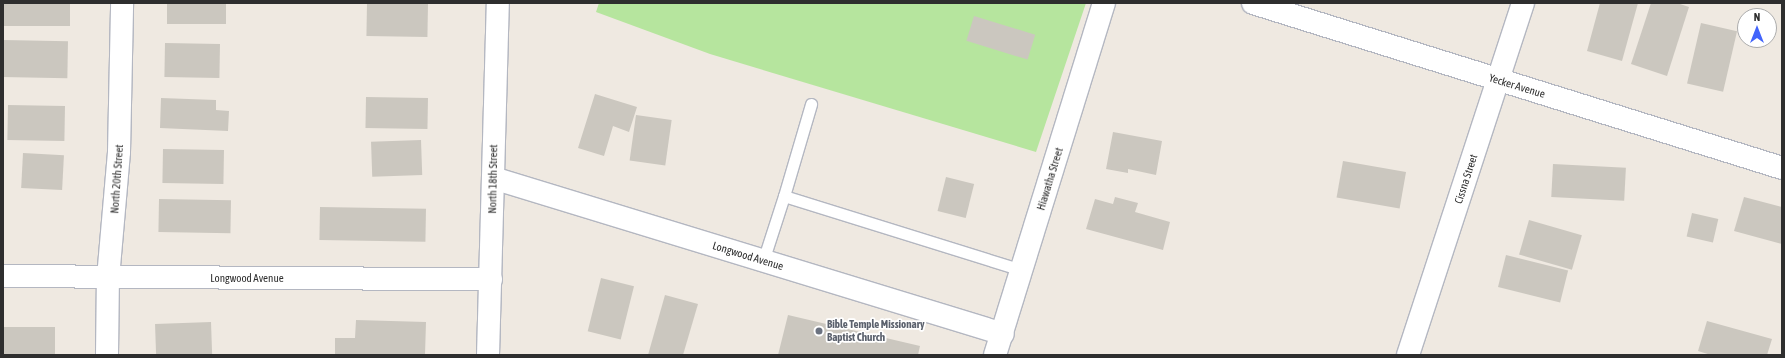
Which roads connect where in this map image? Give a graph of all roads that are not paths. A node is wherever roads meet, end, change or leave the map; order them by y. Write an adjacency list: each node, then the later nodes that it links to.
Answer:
1 (122, 3): 14 (street, North 20th Street)
2 (498, 3): 9 (street, North 18th Street)
3 (1104, 3): 12 (street, Hiawatha Street)
4 (1253, 3): 6 (street, Yecker Avenue)
5 (1523, 3): 6 (street, Cissna Street)
6 (1499, 80): 8 (street, Yecker Avenue); 20 (street, Cissna Street)
7 (811, 104): 10 (lane)
8 (1782, 168)
9 (493, 178): 11 (street, Longwood Avenue); 15 (street, North 18th Street)
10 (784, 196): 11 (lane); 12 (lane)
11 (763, 261): 16 (street, Longwood Avenue)
12 (1022, 270): 16 (street, Hiawatha Street)
13 (3, 276): 14 (street, Longwood Avenue)
14 (108, 278): 15 (street, Longwood Avenue); 17 (street, North 20th Street)
15 (491, 279): 18 (street, North 18th Street)
16 (1003, 334): 19 (street, Hiawatha Street)
17 (107, 355)
18 (488, 355)
19 (995, 355)
20 (1408, 355)

